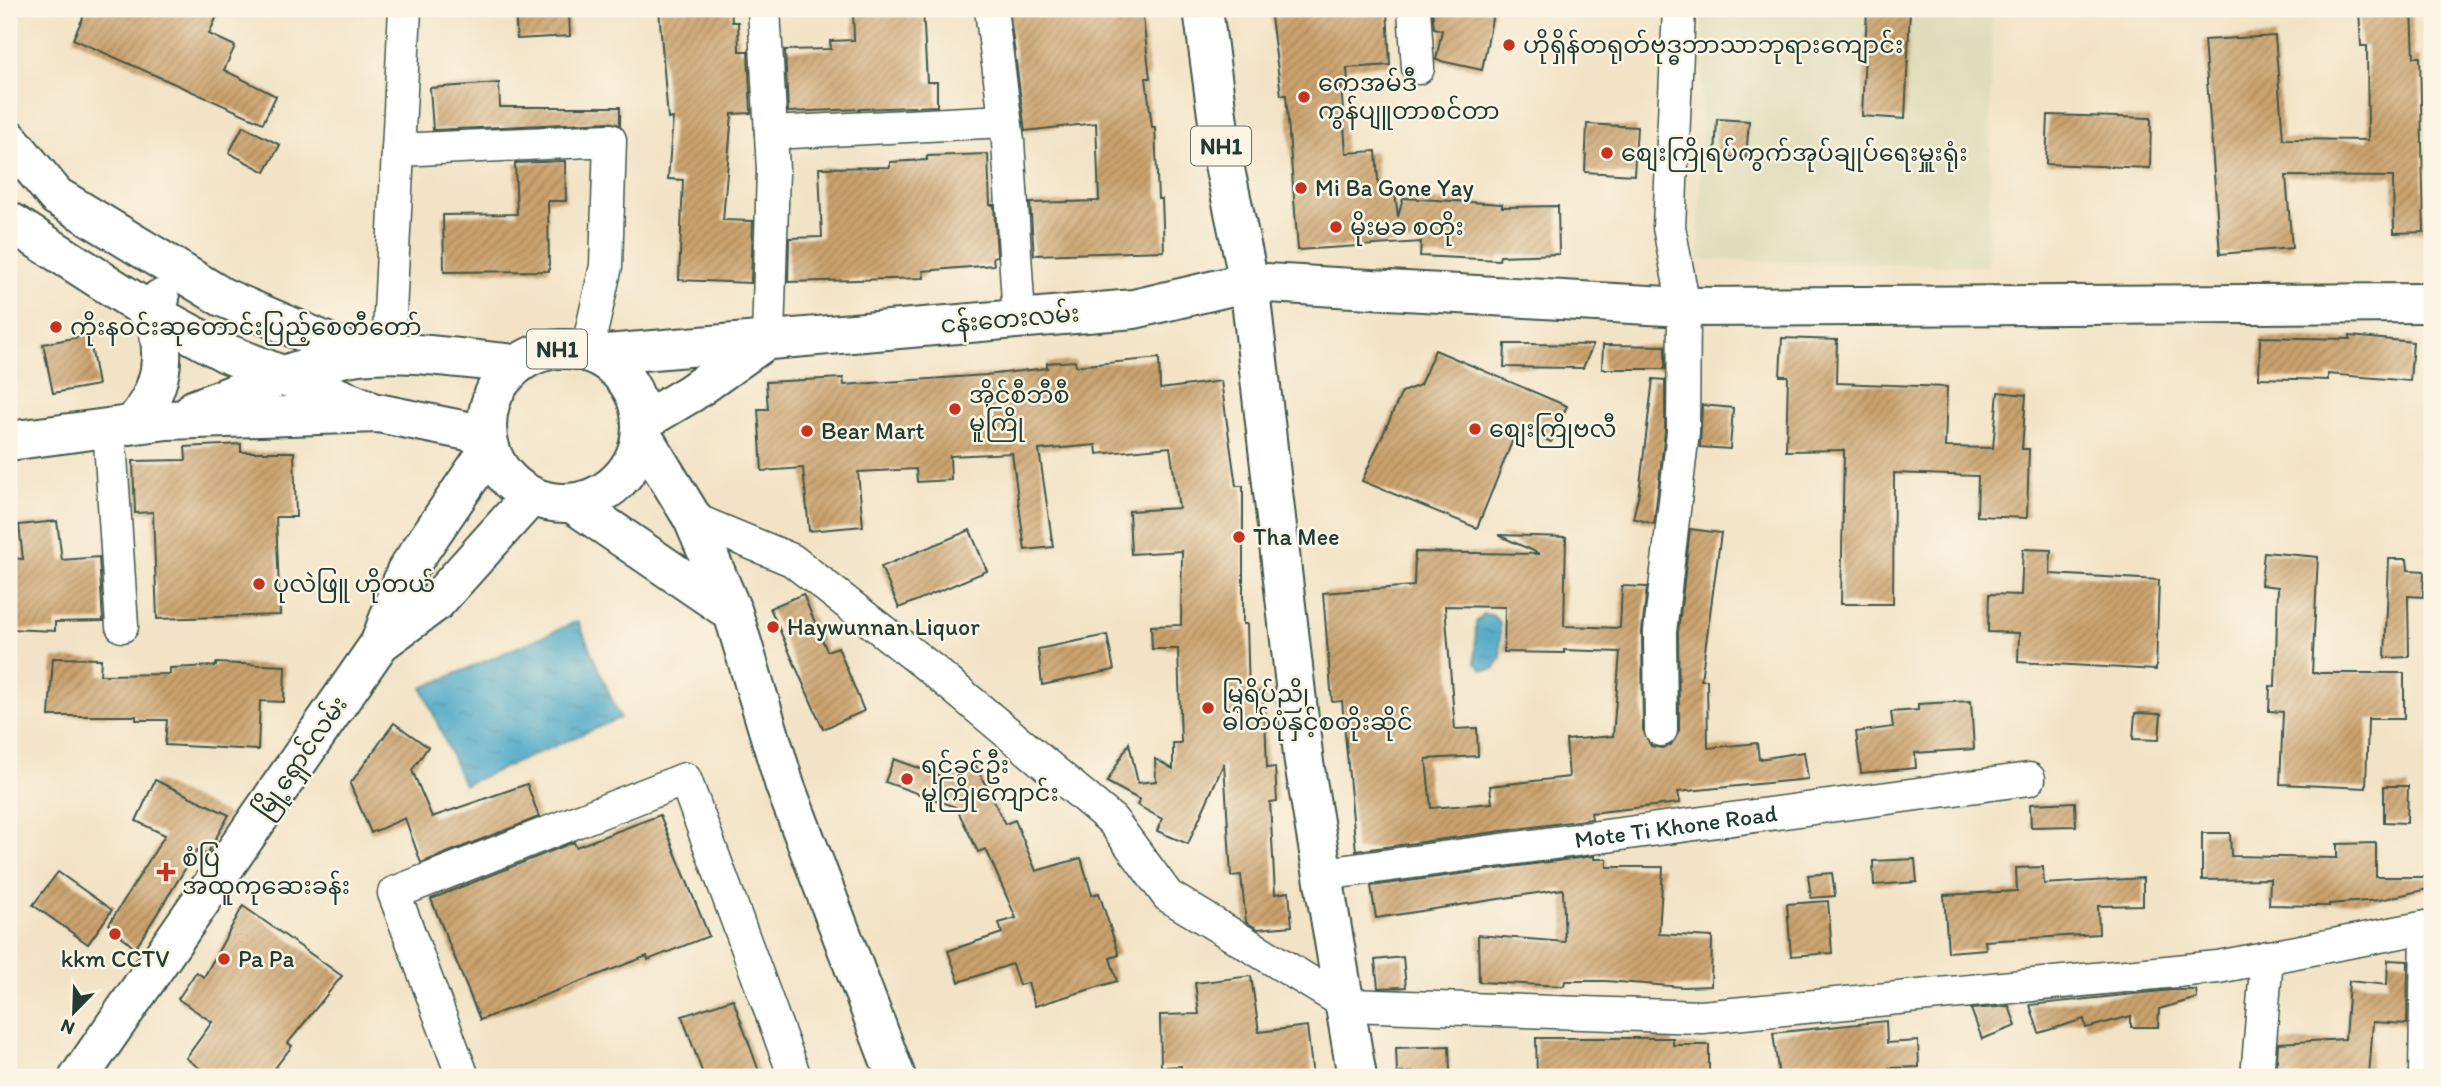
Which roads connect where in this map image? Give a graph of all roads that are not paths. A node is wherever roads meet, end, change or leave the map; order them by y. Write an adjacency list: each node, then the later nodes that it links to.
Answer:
1 (405, 9): 11 (street)
2 (764, 9): 9 (street)
3 (991, 9): 8 (street)
4 (1203, 9): 14 (main road, NH1)
5 (1415, 9): 7 (street)
6 (1679, 9): 16 (street)
7 (1418, 68)
8 (1005, 121): 9 (street); 18 (street)
9 (771, 134): 19 (street)
10 (9, 139): 13 (main road)
11 (398, 150): 20 (street); 21 (street)
12 (9, 221): 17 (main road)
13 (173, 269): 17 (main road); 21 (main road)
14 (1249, 282): 16 (main road, ငန်းတေးလမ်း); 18 (main road, ငန်းတေးလမ်း / NH1); 37 (main road)
15 (2432, 303): 16 (main road, ငန်းတေးလမ်း)
16 (1684, 307): 35 (street)
17 (153, 314): 23 (main road); 25 (main road)
18 (1019, 318): 19 (main road, ငန်းတေးလမ်း / NH1)
19 (768, 338): 20 (main road, ငန်းတေးလမ်း / NH1); 26 (main road)
20 (591, 353): 22 (main road, NH1); 26 (main road, NH1)
21 (372, 354): 22 (main road); 23 (main road)
22 (516, 365): 28 (main road, NH1)
23 (285, 376): 24 (main road); 25 (main road)
24 (378, 413): 25 (main road); 28 (main road)
25 (137, 423): 27 (main road); 33 (street)
26 (642, 428): 30 (main road); 31 (main road)
27 (9, 441)
28 (489, 442): 29 (main road); 34 (main road, မြို့ရှောင်လမ်း / NH1)
29 (531, 496): 30 (main road); 34 (main road, မြို့ရှောင်လမ်း / NH1)
30 (572, 503): 32 (main road)
31 (693, 519): 32 (main road); 40 (street)
32 (733, 613): 44 (main road)
33 (122, 626)
34 (380, 643): 41 (main road, မြို့ရှောင်လမ်း / NH1)
35 (1661, 730)
36 (2029, 779): 37 (street, Mote Ti Khone Road)
37 (1324, 874): 40 (main road)
38 (2430, 926): 39 (street); 47 (street)
39 (2267, 957): 40 (street); 46 (street)
40 (1348, 1005): 45 (main road)
41 (79, 1077)
42 (463, 1077): 43 (street)
43 (795, 1077)
44 (896, 1077)
45 (1357, 1077)
46 (2257, 1077)
47 (2425, 1077)

